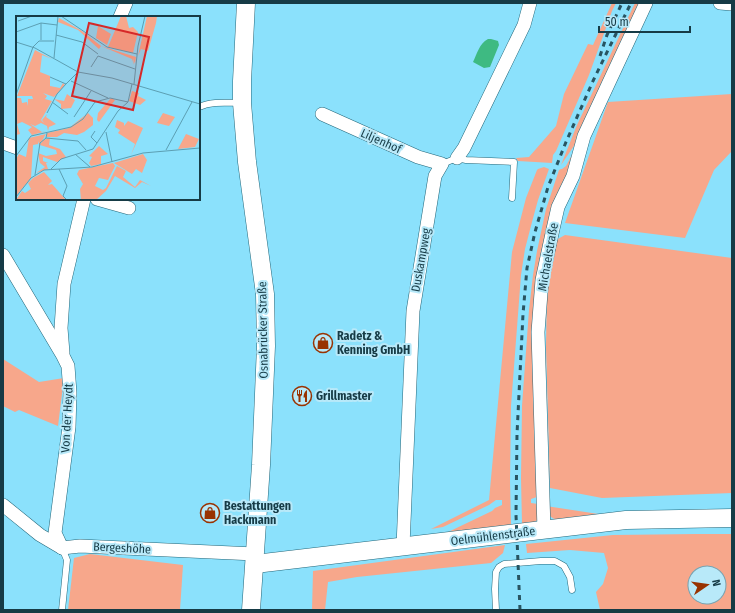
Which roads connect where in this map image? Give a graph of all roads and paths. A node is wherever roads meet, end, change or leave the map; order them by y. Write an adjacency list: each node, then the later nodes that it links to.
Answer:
1 (126, 3): 7 (street)
2 (246, 3): 8 (main road, Osnabrücker Straße)
3 (530, 3): 13 (street)
4 (646, 3): 23 (street, Michaelstraße)
5 (720, 3): 6 (street)
6 (732, 4)
7 (120, 16)
8 (242, 104): 9 (lane); 26 (main road, Osnabrücker Straße)
9 (200, 107)
10 (322, 114): 14 (street, Liljenhof)
11 (3, 143): 12 (street)
12 (16, 148)
13 (457, 158): 14 (lane); 15 (lane)
14 (442, 164): 24 (street, Duskampweg)
15 (512, 198)
16 (84, 200): 20 (street)
17 (101, 200): 18 (street)
18 (129, 208)
19 (3, 255): 20 (street, Von der Heydt)
20 (63, 356): 25 (street, Von der Heydt)
21 (3, 505): 25 (street)
22 (732, 518): 23 (main road, Oelmühlenstraße)
23 (544, 530): 24 (main road, Oelmühlenstraße)
24 (403, 546): 26 (main road, Oelmühlenstraße)
25 (62, 548): 26 (street, Bergeshöhe); 28 (lane)
26 (255, 559): 29 (main road, Osnabrücker Straße)
27 (572, 590): 30 (lane)
28 (62, 610)
29 (251, 610)
30 (496, 610)

